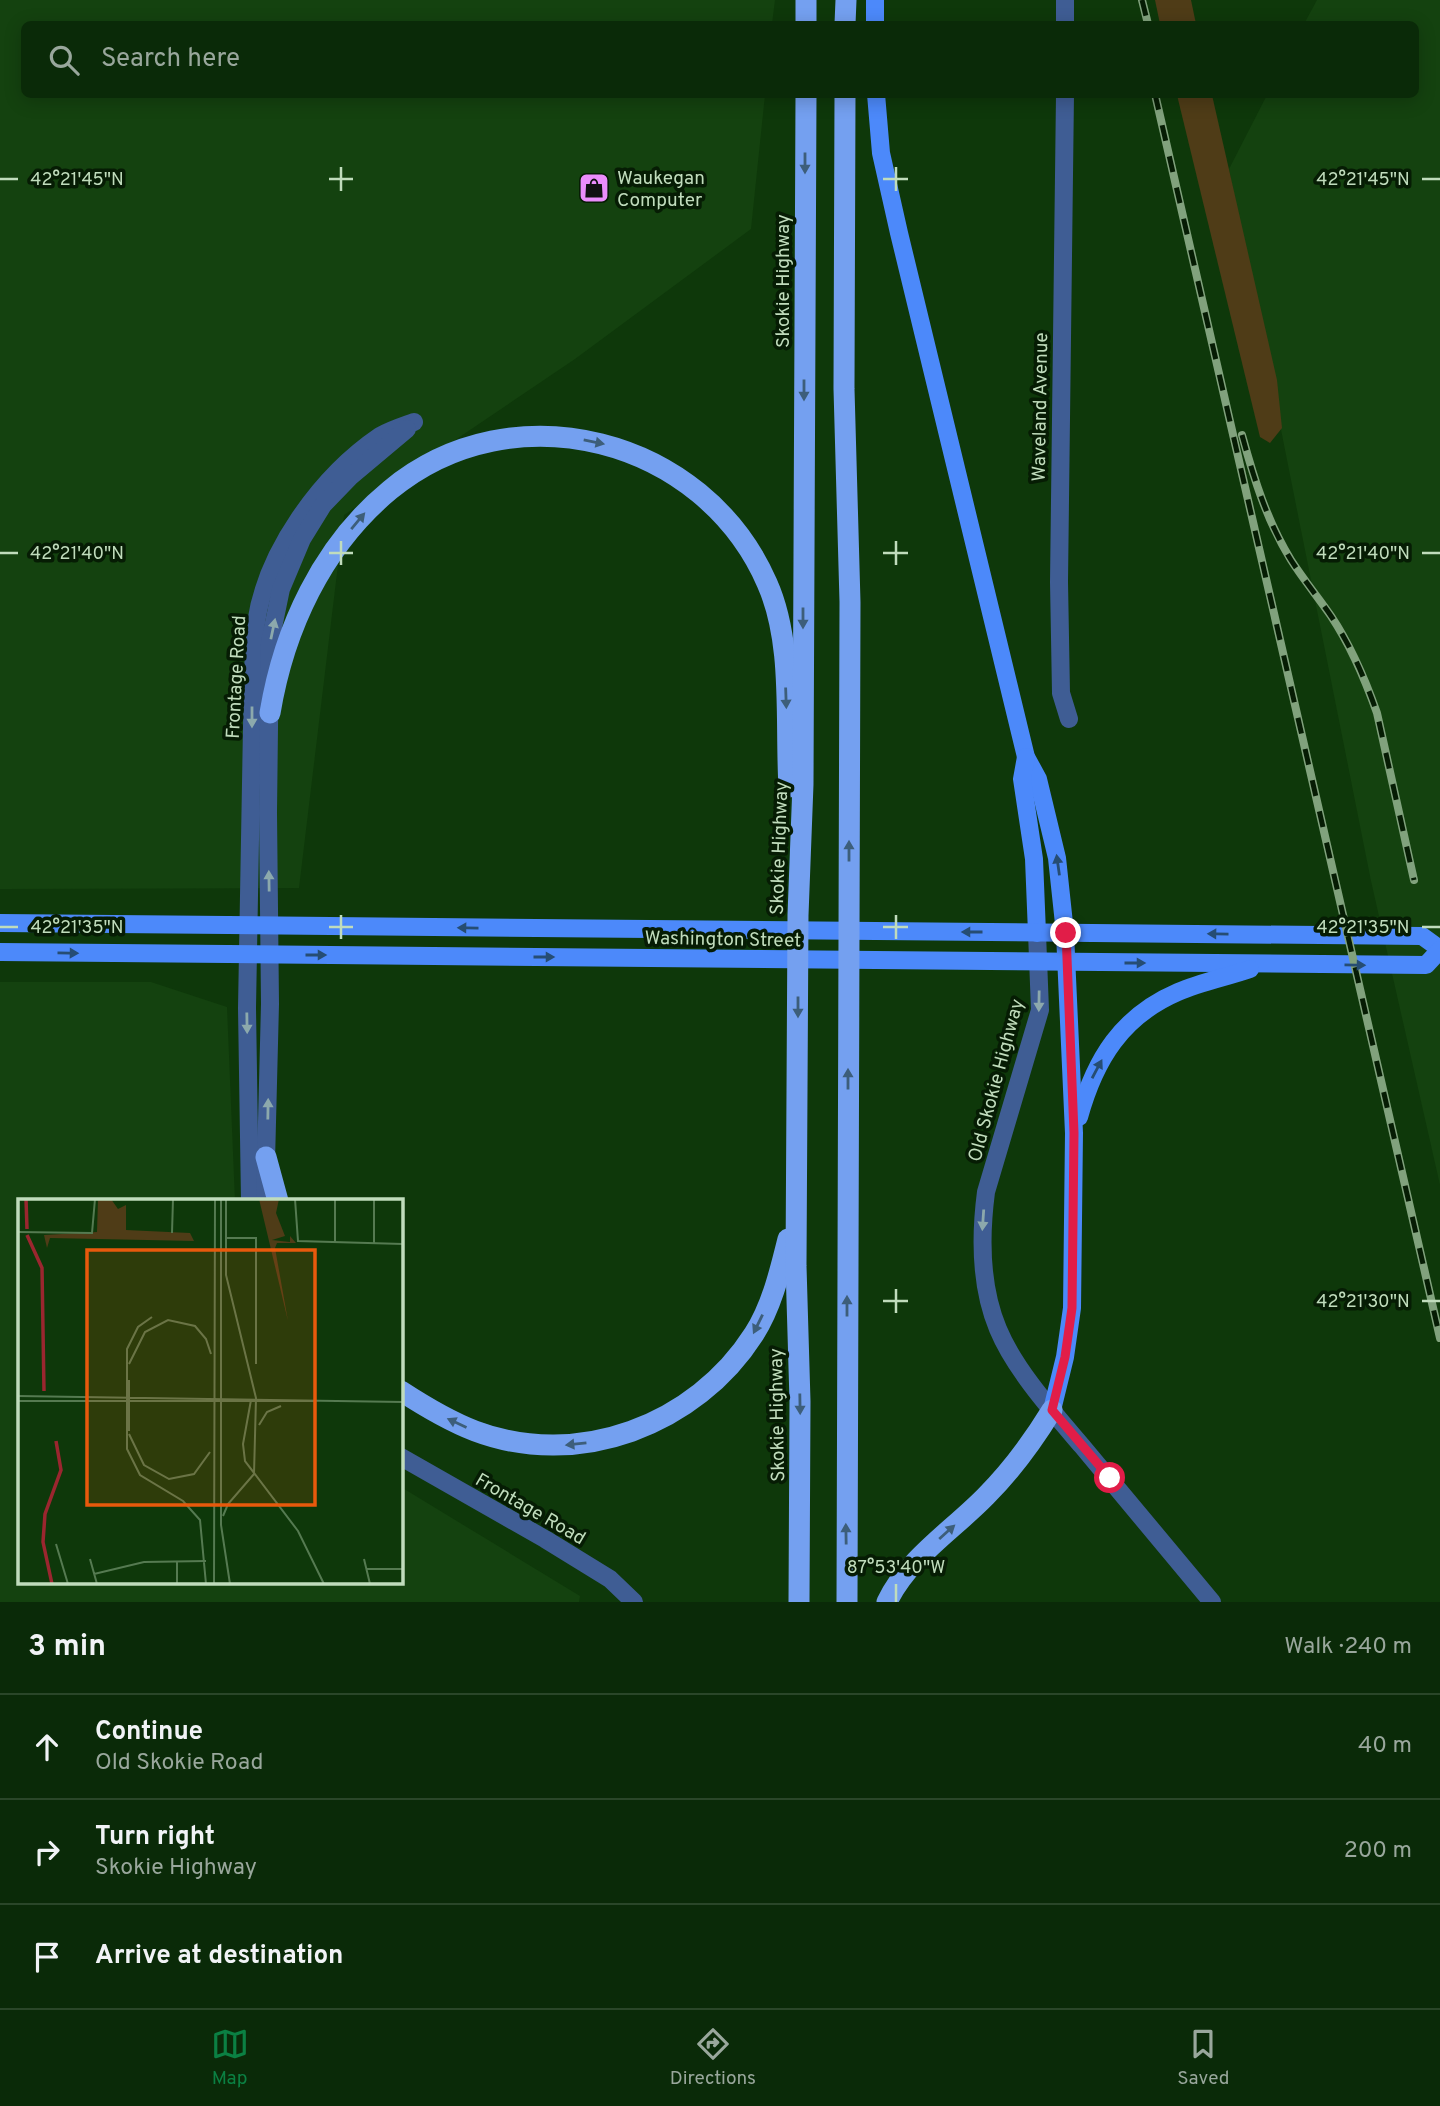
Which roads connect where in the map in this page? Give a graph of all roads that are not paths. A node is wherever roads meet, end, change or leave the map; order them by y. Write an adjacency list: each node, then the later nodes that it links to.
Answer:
1 (806, 0): 5 (highway)
2 (846, 0): 6 (highway)
3 (875, 0): 7 (main road)
4 (1065, 0): 8 (street)
5 (806, 21)
6 (845, 21)
7 (875, 21)
8 (1065, 21)
9 (806, 98): 16 (highway, Skokie Highway, one-way to 16)
10 (845, 98): 40 (highway, one-way to 10)
11 (876, 98): 15 (main road)
12 (1065, 98): 14 (street, Waveland Avenue)
13 (270, 713): 16 (highway, one-way to 16); 18 (street, Frontage Road, one-way to 18); 19 (street, Frontage Road, one-way to 13)
14 (1069, 719)
15 (1026, 757): 20 (main road, Old Skokie Highway); 21 (main road, one-way to 15)
16 (799, 915): 31 (highway, Skokie Highway, one-way to 31)
17 (0, 923): 18 (main road, Washington Street)
18 (248, 926): 19 (main road, Washington Street); 24 (street, Frontage Road)
19 (270, 926): 20 (main road, Washington Street, one-way to 19); 25 (street, Frontage Road)
20 (1037, 933): 21 (main road, Washington Street); 26 (street, Old Skokie Highway)
21 (1066, 933): 22 (main road, Washington Street, one-way to 21); 27 (main road)
22 (1440, 950): 28 (main road, Washington Street, one-way to 22)
23 (0, 952): 24 (main road, Washington Street, one-way to 24)
24 (248, 955): 25 (main road, Washington Street); 32 (street, Frontage Road, one-way to 32)
25 (270, 955): 26 (main road, Washington Street, one-way to 26); 30 (street, Frontage Road, one-way to 25)
26 (1038, 962): 27 (main road, Washington Street); 36 (street, Old Skokie Highway, one-way to 36)
27 (1067, 962): 28 (main road, Washington Street, one-way to 28); 29 (main road)
28 (1265, 964): 29 (main road, one-way to 28)
29 (1074, 1133): 36 (main road)
30 (266, 1157): 33 (street, Frontage Road); 34 (highway)
31 (797, 1164): 35 (highway, one-way to 35); 39 (highway, Skokie Highway, one-way to 39)
32 (250, 1199)
33 (265, 1199)
34 (277, 1199)
35 (402, 1392)
36 (1052, 1410): 41 (highway, one-way to 36); 42 (street, Old Skokie Highway)
37 (402, 1458): 38 (street, Frontage Road)
38 (634, 1602)
39 (799, 1602)
40 (847, 1602)
41 (887, 1602)
42 (1212, 1602)

